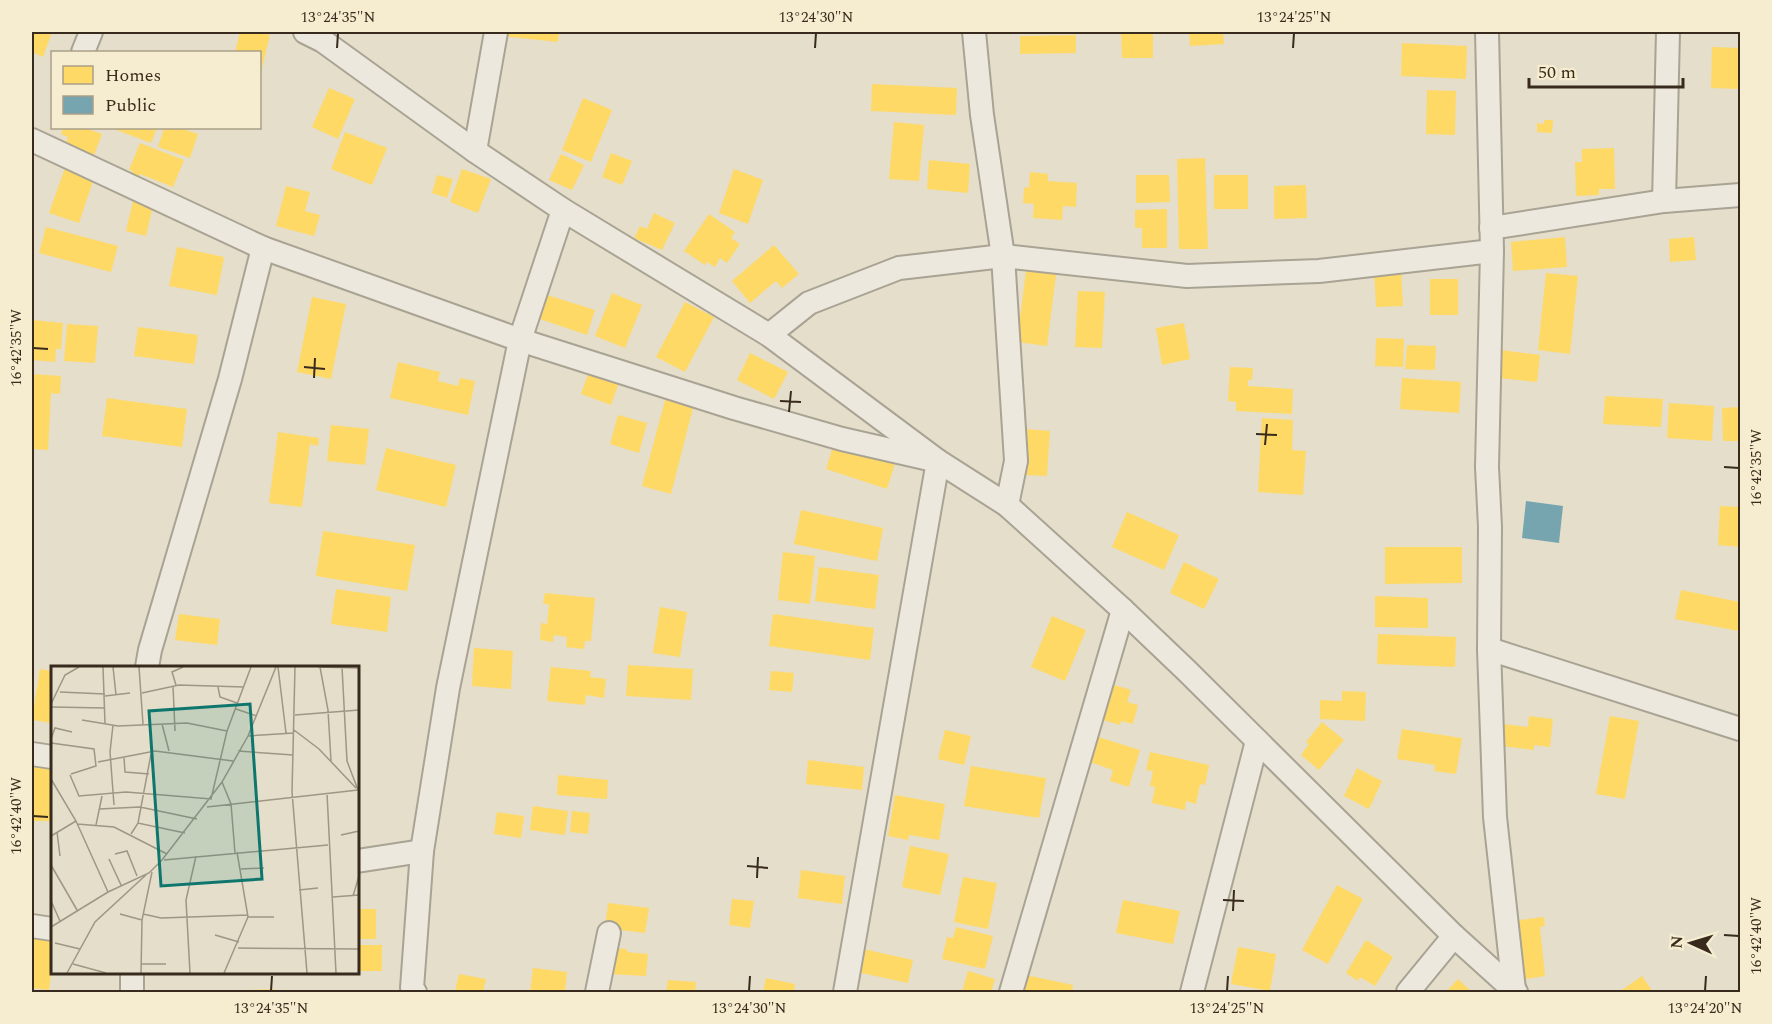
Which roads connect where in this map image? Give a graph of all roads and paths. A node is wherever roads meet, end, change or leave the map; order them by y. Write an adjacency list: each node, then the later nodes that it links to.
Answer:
1 (91, 32): 7 (street)
2 (496, 32): 9 (street)
3 (974, 32): 15 (street)
4 (1487, 32): 13 (street)
5 (1668, 32): 11 (street)
6 (317, 34): 9 (street)
7 (83, 51)
8 (44, 138): 14 (street)
9 (475, 151): 12 (street)
10 (1740, 195): 11 (street)
11 (1664, 201): 13 (street)
12 (563, 210): 16 (street); 17 (street)
13 (1492, 240): 15 (street); 21 (street)
14 (263, 248): 17 (street); 22 (street)
15 (1003, 256): 16 (street); 19 (street)
16 (769, 335): 18 (street)
17 (520, 340): 18 (street); 27 (street)
18 (938, 461): 19 (street); 38 (street)
19 (1007, 505): 20 (street)
20 (1123, 610): 24 (street); 39 (street)
21 (1489, 649): 23 (street); 34 (street)
22 (147, 666)
23 (1740, 729)
24 (1257, 741): 32 (street); 40 (street)
25 (32, 754): 26 (street)
26 (51, 757)
27 (422, 851): 28 (street); 36 (street)
28 (358, 861)
29 (32, 926): 30 (street)
30 (51, 929)
31 (609, 933): 37 (street)
32 (1454, 936): 34 (street); 41 (street)
33 (132, 973): 35 (street)
34 (1515, 991)
35 (132, 993)
36 (415, 993)
37 (597, 993)
38 (845, 993)
39 (1011, 993)
40 (1192, 993)
41 (1408, 993)

